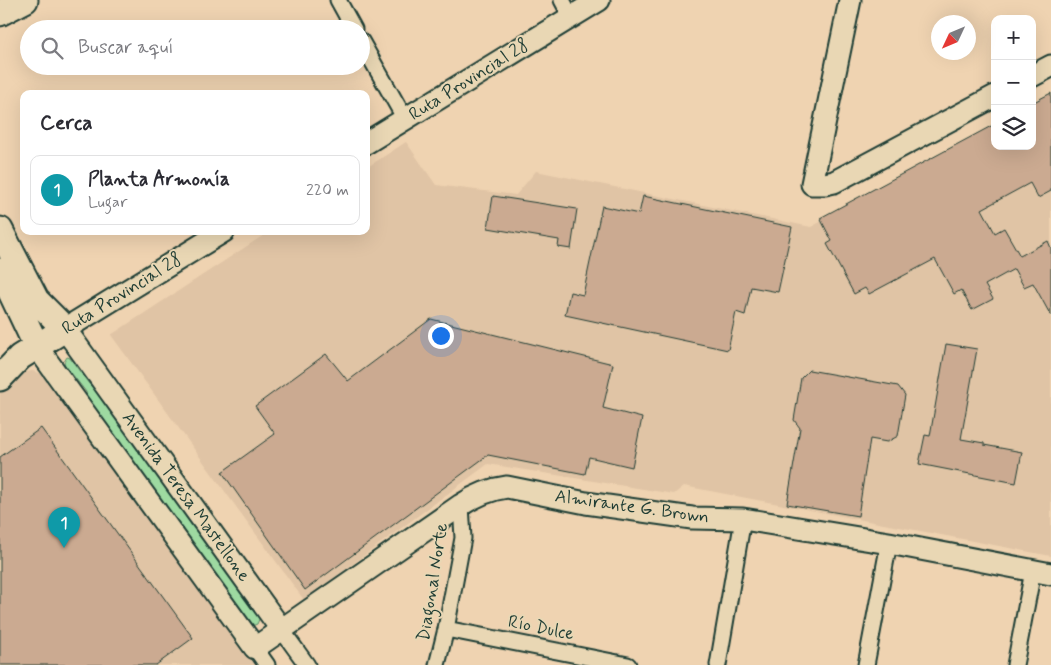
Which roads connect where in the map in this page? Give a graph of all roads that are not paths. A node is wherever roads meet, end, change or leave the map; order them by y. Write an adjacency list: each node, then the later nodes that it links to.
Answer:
1 (25, 0): 6 (main road)
2 (338, 0): 7 (street)
3 (599, 0): 5 (street, Ruta Provincial 28)
4 (850, 0): 11 (street)
5 (567, 8): 12 (street, Ruta Provincial 28)
6 (0, 13)
7 (349, 20)
8 (370, 57): 12 (street)
9 (1051, 66): 10 (street)
10 (1036, 74)
11 (991, 98)
12 (405, 119): 13 (street, Ruta Provincial 28)
13 (370, 141)
14 (0, 230): 17 (main road)
15 (218, 235): 17 (street, Ruta Provincial 28)
16 (0, 268): 18 (main road)
17 (65, 329): 18 (main road, Ruta Provincial 28); 25 (street, Avenida Teresa Mastellone)
18 (19, 355): 19 (main road, Ruta Provincial 28); 26 (street, Avenida Teresa Mastellone)
19 (0, 378)
20 (461, 505): 21 (street, Almirante G. Brown); 24 (street, Diagonal Norte); 25 (street, Almirante G. Brown)
21 (743, 519): 22 (street, Almirante G. Brown); 30 (street)
22 (889, 543): 23 (street, Almirante G. Brown); 31 (street)
23 (1042, 572): 32 (street)
24 (446, 629): 28 (street, Diagonal Norte); 29 (street, Río Dulce)
25 (281, 630): 26 (street, Almirante G. Brown); 27 (street, Avenida Teresa Mastellone)
26 (261, 657)
27 (306, 665)
28 (437, 665)
29 (628, 665)
30 (718, 665)
31 (866, 665)
32 (1015, 665)

